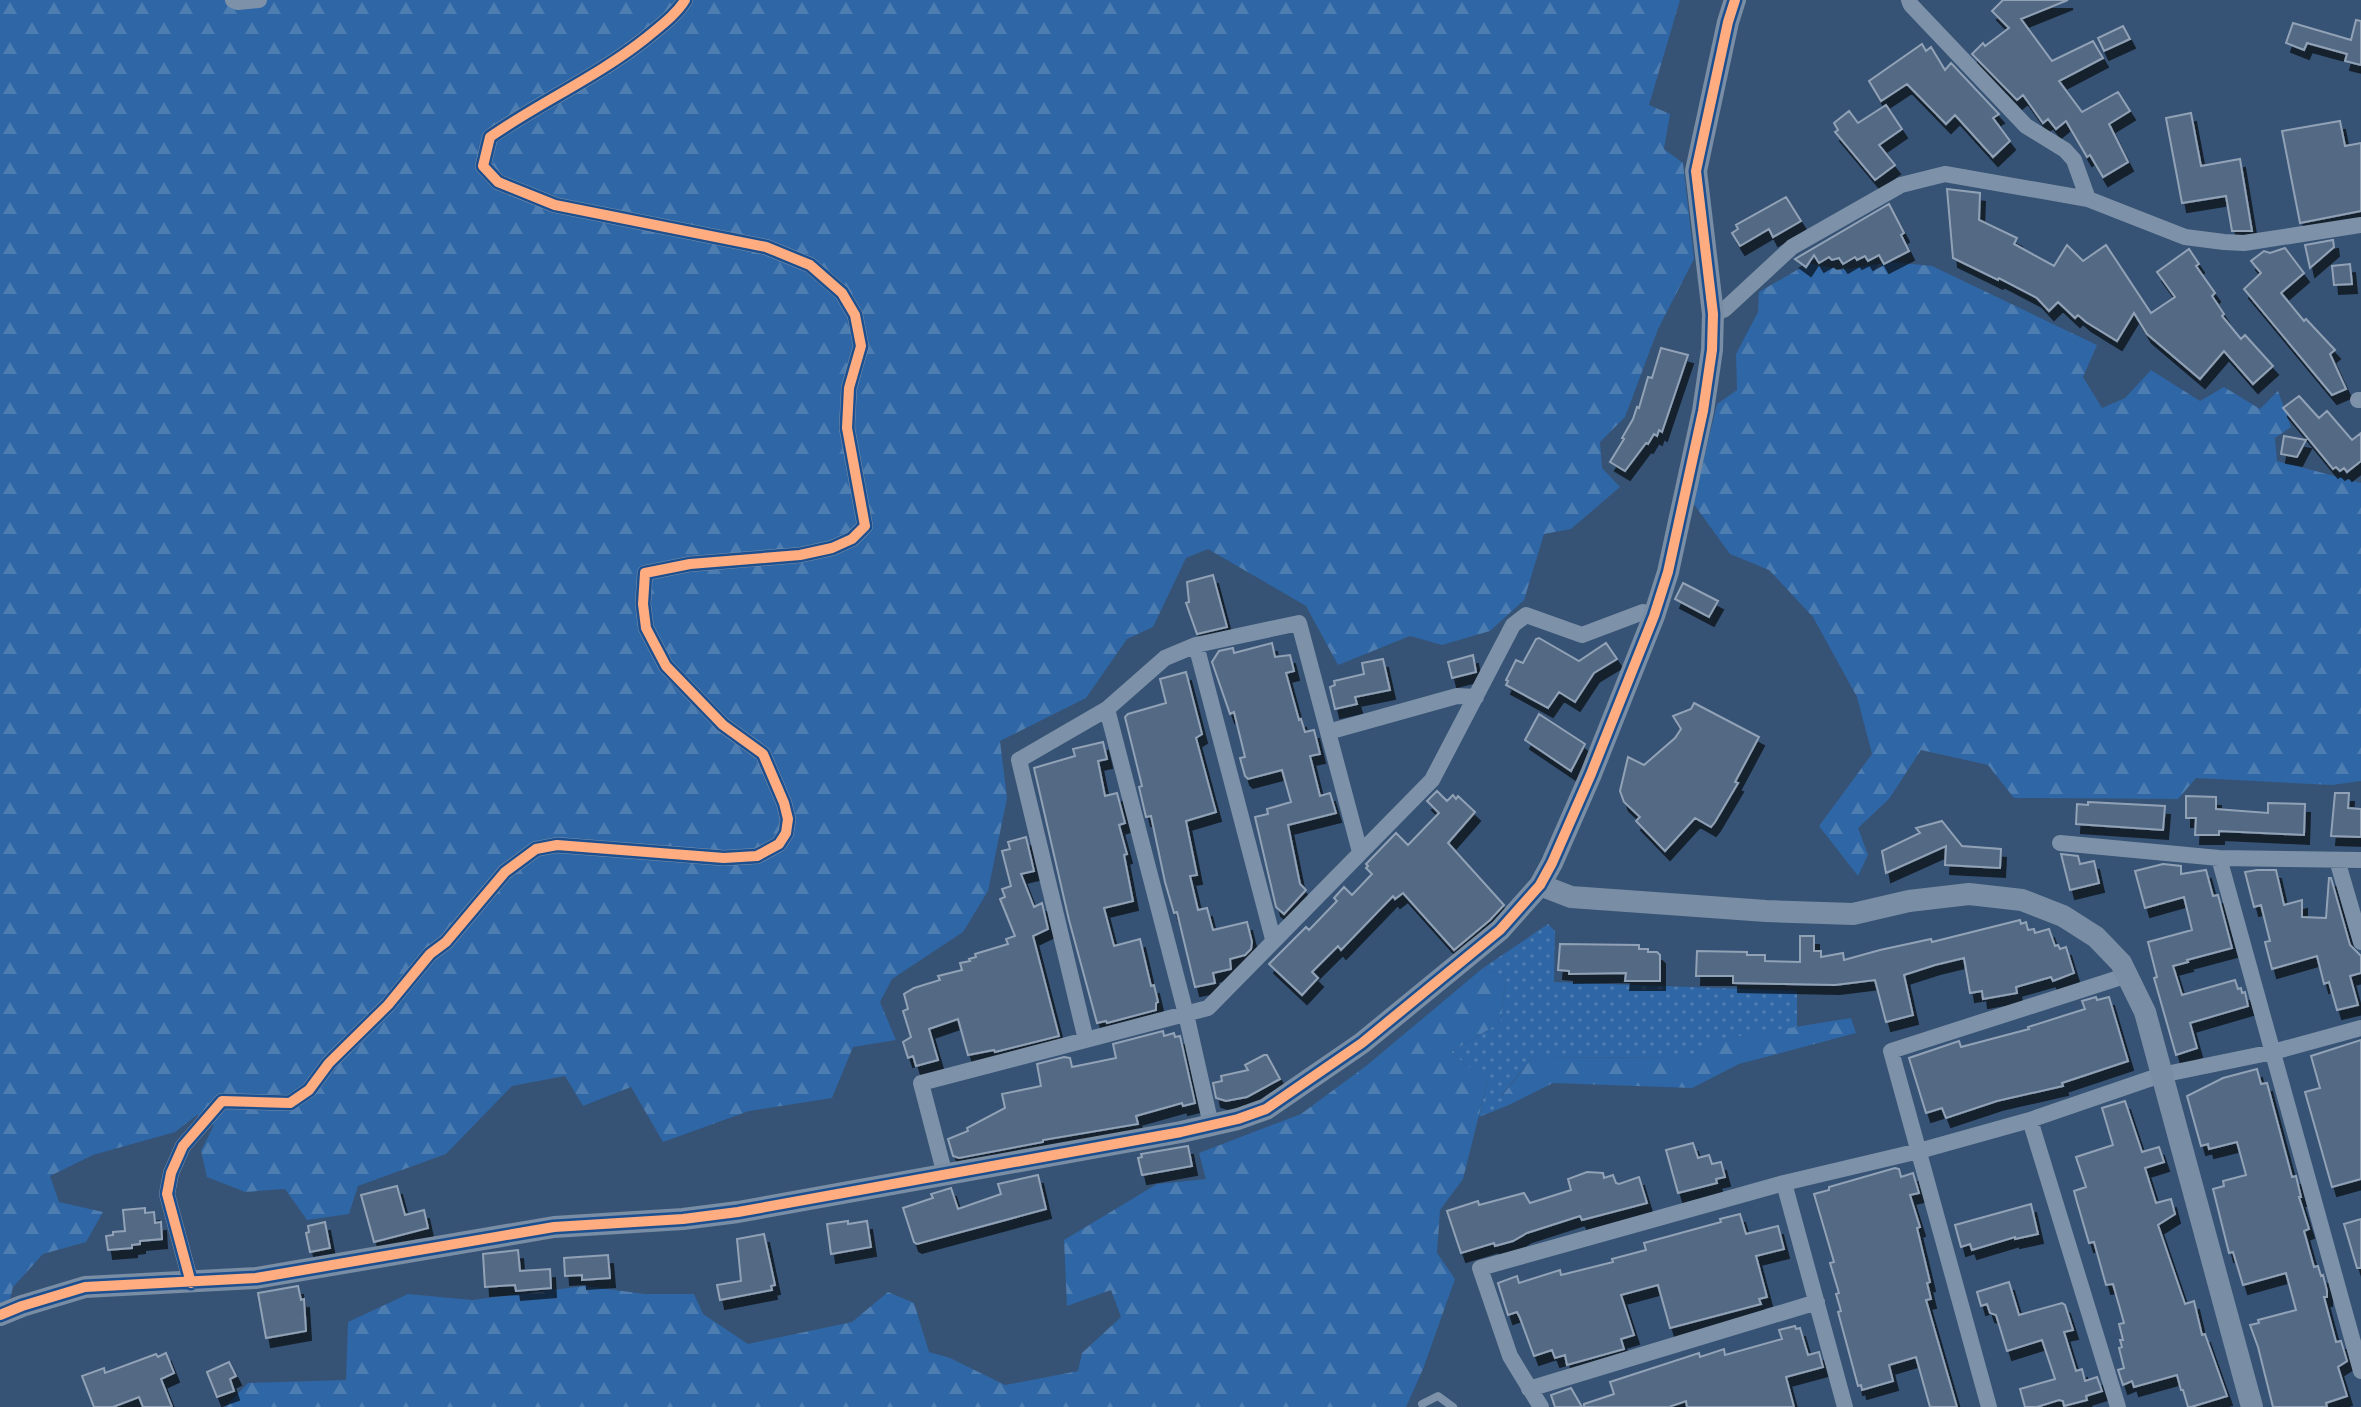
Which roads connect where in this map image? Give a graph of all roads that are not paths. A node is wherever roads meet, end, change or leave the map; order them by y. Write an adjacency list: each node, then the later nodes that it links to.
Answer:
1 (233, 0): 2 (street)
2 (259, 0)
3 (685, 0): 33 (street)
4 (1735, 0): 8 (street)
5 (1909, 0): 6 (street)
6 (2088, 199): 7 (street); 8 (street)
7 (2361, 225)
8 (1713, 314): 9 (street)
9 (1654, 616): 11 (street); 19 (street)
10 (1196, 645): 12 (street); 13 (street); 20 (street)
11 (1476, 697): 13 (street); 15 (street)
12 (1107, 709): 23 (street); 25 (street)
13 (1328, 732): 15 (street)
14 (2060, 843): 16 (street)
15 (1360, 852): 20 (street)
16 (2219, 858): 17 (street); 26 (street)
17 (2337, 860): 18 (street); 21 (street)
18 (2361, 860)
19 (1540, 885): 22 (street); 29 (street)
20 (1273, 939): 23 (street)
21 (2361, 942)
22 (2128, 975): 27 (street); 30 (street)
23 (1186, 1014): 25 (street); 29 (street)
24 (2361, 1028): 26 (street)
25 (1086, 1040): 31 (street)
26 (2273, 1052): 27 (street); 36 (street)
27 (2161, 1075): 28 (street); 44 (street)
28 (2030, 1120): 30 (street); 43 (street)
29 (1211, 1125): 31 (street)
30 (1919, 1151): 32 (street); 42 (street)
31 (945, 1175): 33 (street)
32 (1784, 1183): 34 (street); 37 (street)
33 (191, 1283): 35 (street)
34 (1817, 1302): 37 (street); 41 (street)
35 (0, 1315)
36 (2361, 1371)
37 (1529, 1389): 40 (street)
38 (1422, 1404): 39 (lane)
39 (1453, 1407)
40 (1541, 1407)
41 (1845, 1407)
42 (1989, 1407)
43 (2118, 1407)
44 (2252, 1407)

